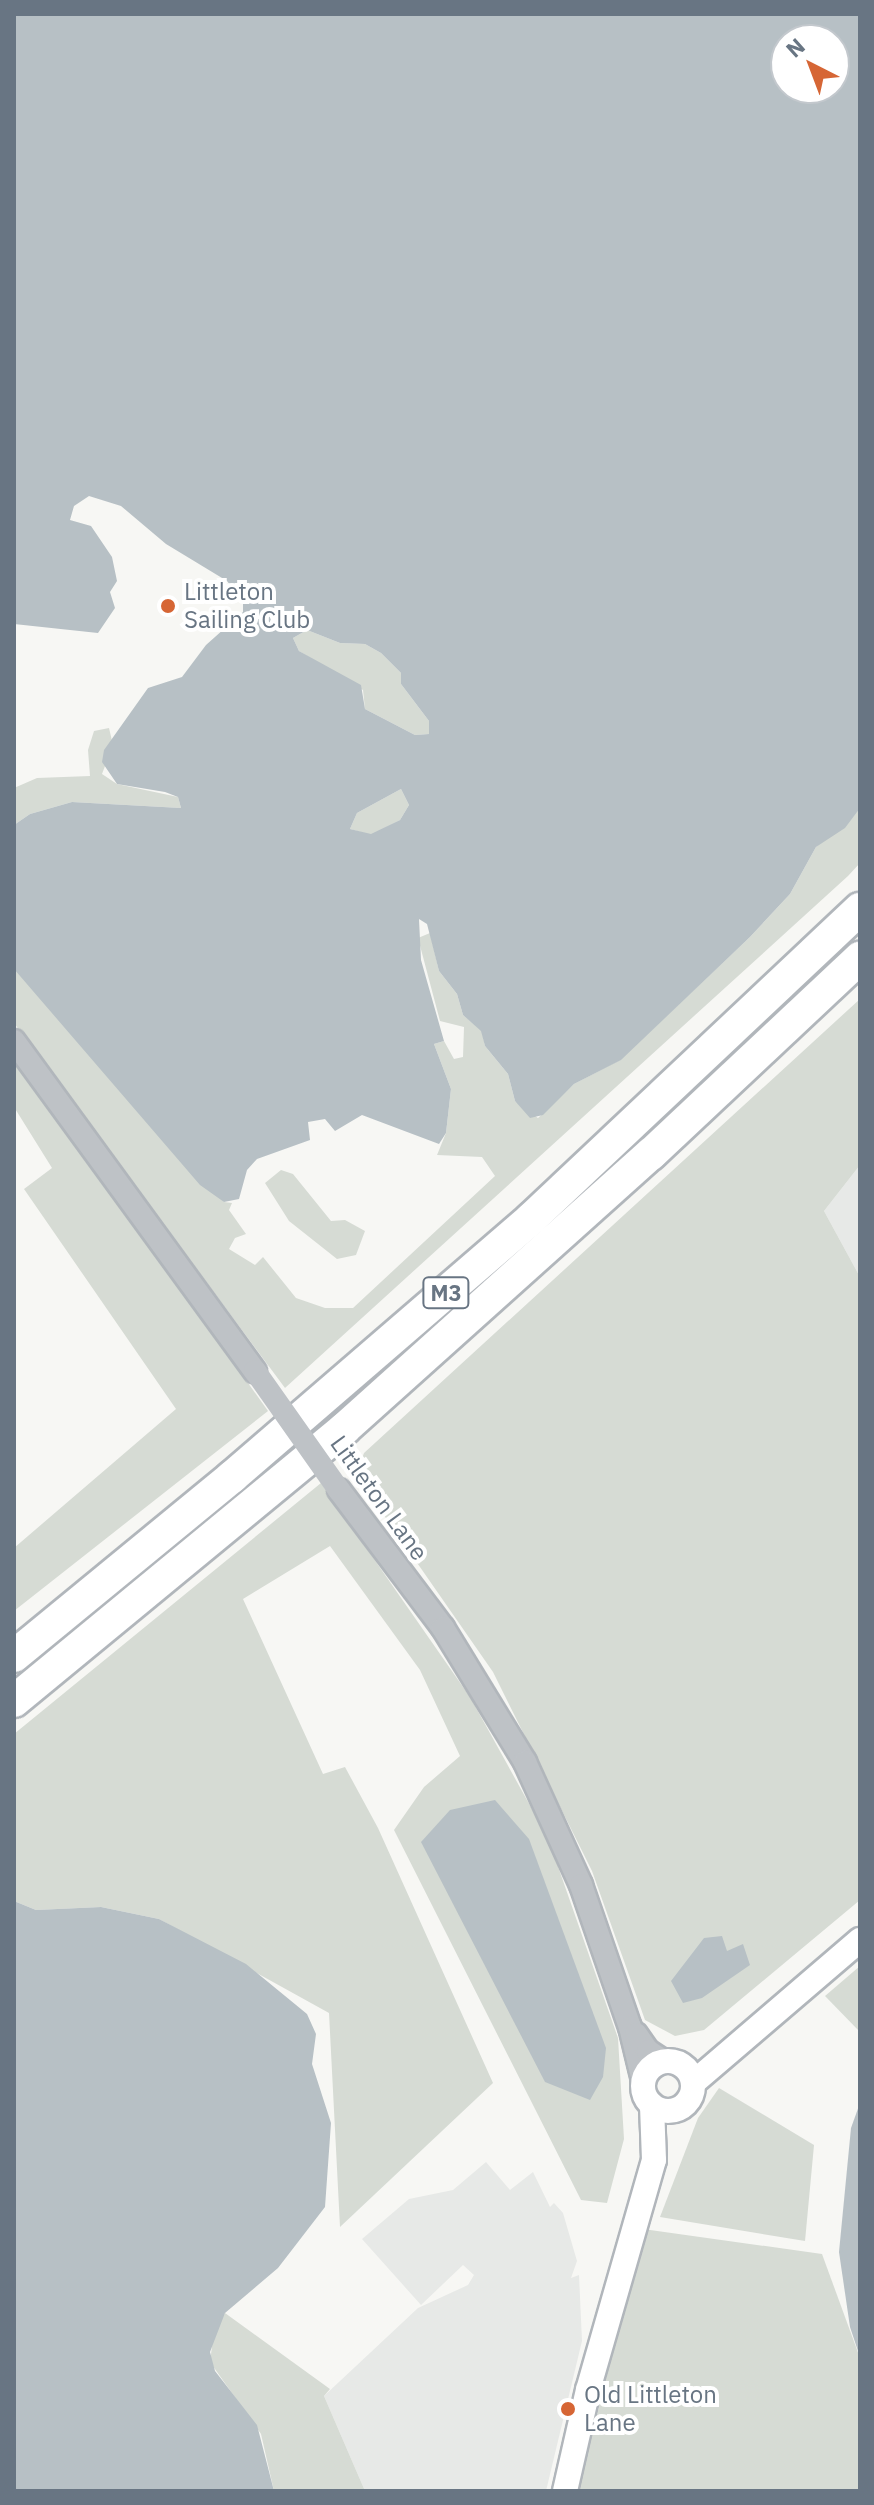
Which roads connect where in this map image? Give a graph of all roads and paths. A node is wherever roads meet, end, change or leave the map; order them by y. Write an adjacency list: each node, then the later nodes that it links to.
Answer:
1 (860, 909): 4 (highway, M3)
2 (860, 958): 5 (highway, M3)
3 (14, 1041): 7 (street, Littleton Lane, bridge)
4 (14, 1656)
5 (14, 1701)
6 (860, 1940): 8 (main road)
7 (630, 2027): 8 (street); 9 (street, Littleton Lane)
8 (680, 2070): 9 (main road); 10 (main road)
9 (648, 2095): 10 (main road); 11 (main road)
10 (684, 2106): 11 (main road)
11 (654, 2160): 12 (main road)
12 (565, 2491)

